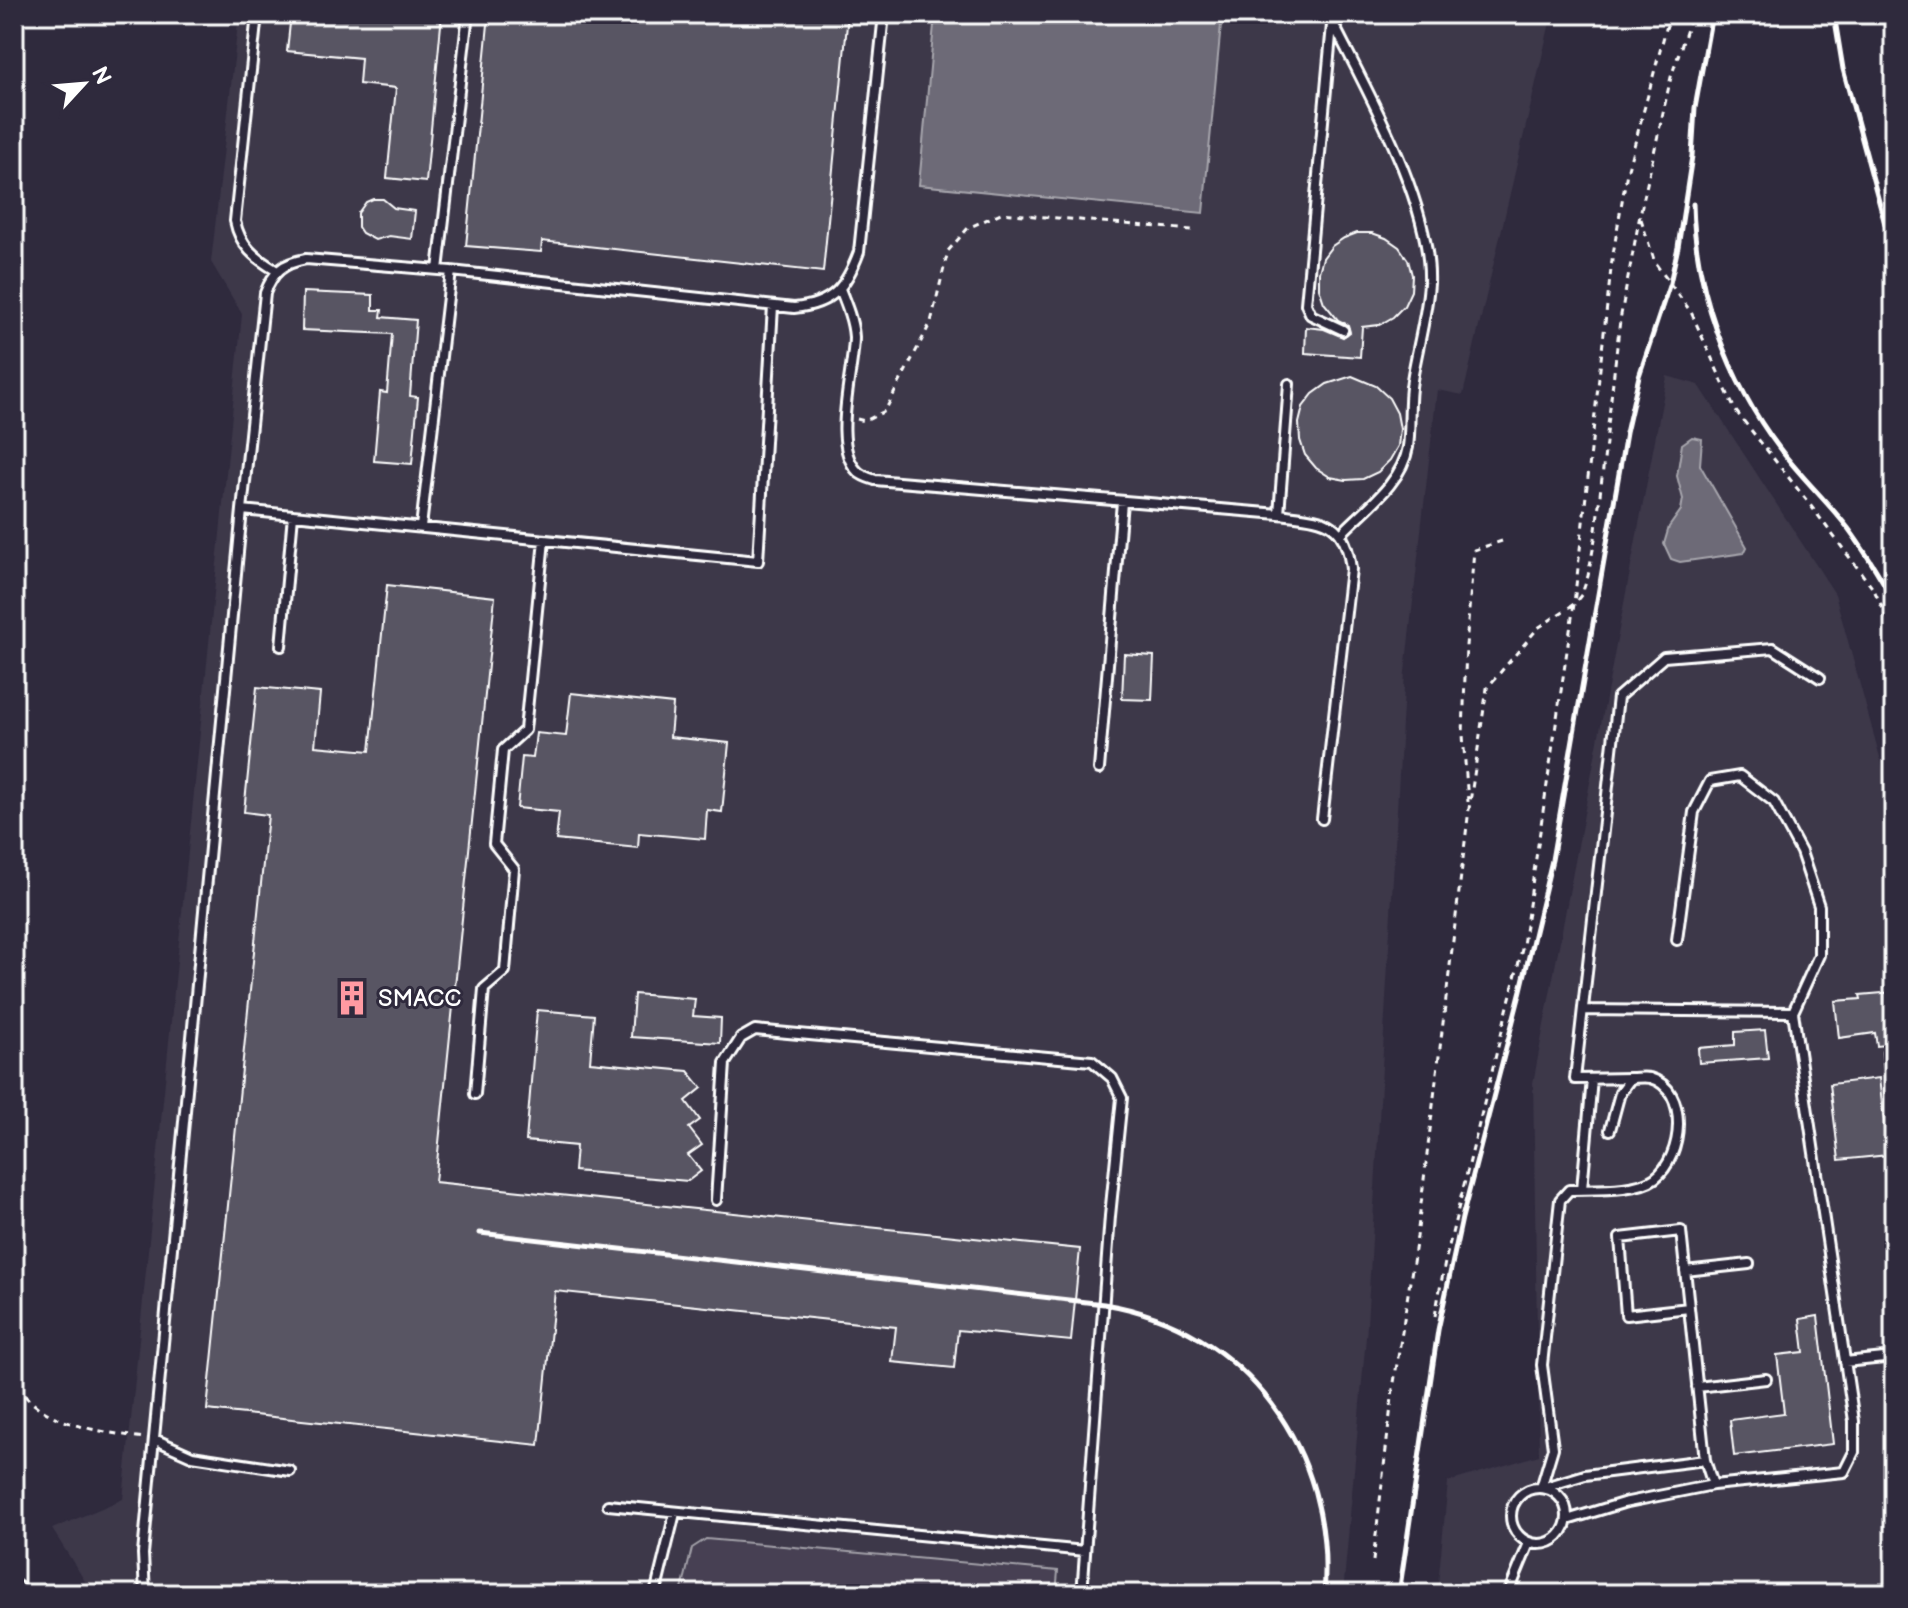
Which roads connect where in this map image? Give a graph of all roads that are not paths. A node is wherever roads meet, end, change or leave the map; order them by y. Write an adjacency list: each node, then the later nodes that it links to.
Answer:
1 (257, 14): 6 (lane)
2 (468, 14): 5 (lane)
3 (884, 14): 8 (lane)
4 (1332, 17): 10 (lane); 17 (lane)
5 (438, 270): 6 (lane); 7 (lane)
6 (277, 271): 13 (lane)
7 (451, 271): 9 (lane); 16 (lane)
8 (840, 289): 9 (lane); 12 (lane)
9 (773, 306): 18 (lane)
10 (1343, 330)
11 (1289, 384): 14 (lane)
12 (1122, 502): 14 (lane); 21 (lane)
13 (242, 510): 15 (lane); 41 (lane)
14 (1279, 514): 17 (lane)
15 (293, 515): 16 (lane); 19 (lane)
16 (421, 527): 18 (lane)
17 (1342, 533): 22 (lane)
18 (544, 540): 29 (lane)
19 (281, 646)
20 (1820, 678): 24 (lane)
21 (1099, 769)
22 (1322, 819)
23 (1677, 940): 25 (lane)
24 (1583, 1010): 25 (lane); 28 (lane)
25 (1793, 1012): 38 (lane)
26 (1888, 1053): 30 (lane)
27 (1631, 1078): 28 (lane); 31 (lane); 32 (lane)
28 (1592, 1079): 32 (lane)
29 (475, 1094)
30 (1894, 1101)
31 (1610, 1130)
32 (1582, 1189): 45 (lane)
33 (716, 1200): 50 (lane)
34 (1749, 1264): 35 (lane)
35 (1685, 1271): 36 (lane); 36 (lane)
36 (1689, 1308): 40 (lane)
37 (1894, 1357): 38 (lane)
38 (1845, 1362): 44 (lane)
39 (1766, 1379): 40 (lane)
40 (1697, 1387): 42 (lane)
41 (154, 1439): 43 (lane); 51 (lane)
42 (1705, 1460): 44 (lane); 45 (lane)
43 (290, 1471)
44 (1713, 1485): 48 (lane)
45 (1541, 1488): 48 (lane); 49 (lane)
46 (608, 1505): 47 (lane)
47 (675, 1513): 50 (lane); 52 (lane)
48 (1567, 1520): 49 (lane)
49 (1529, 1543): 54 (lane)
50 (1085, 1551): 53 (lane)
51 (145, 1594)
52 (655, 1594)
53 (1082, 1594)
54 (1508, 1594)

